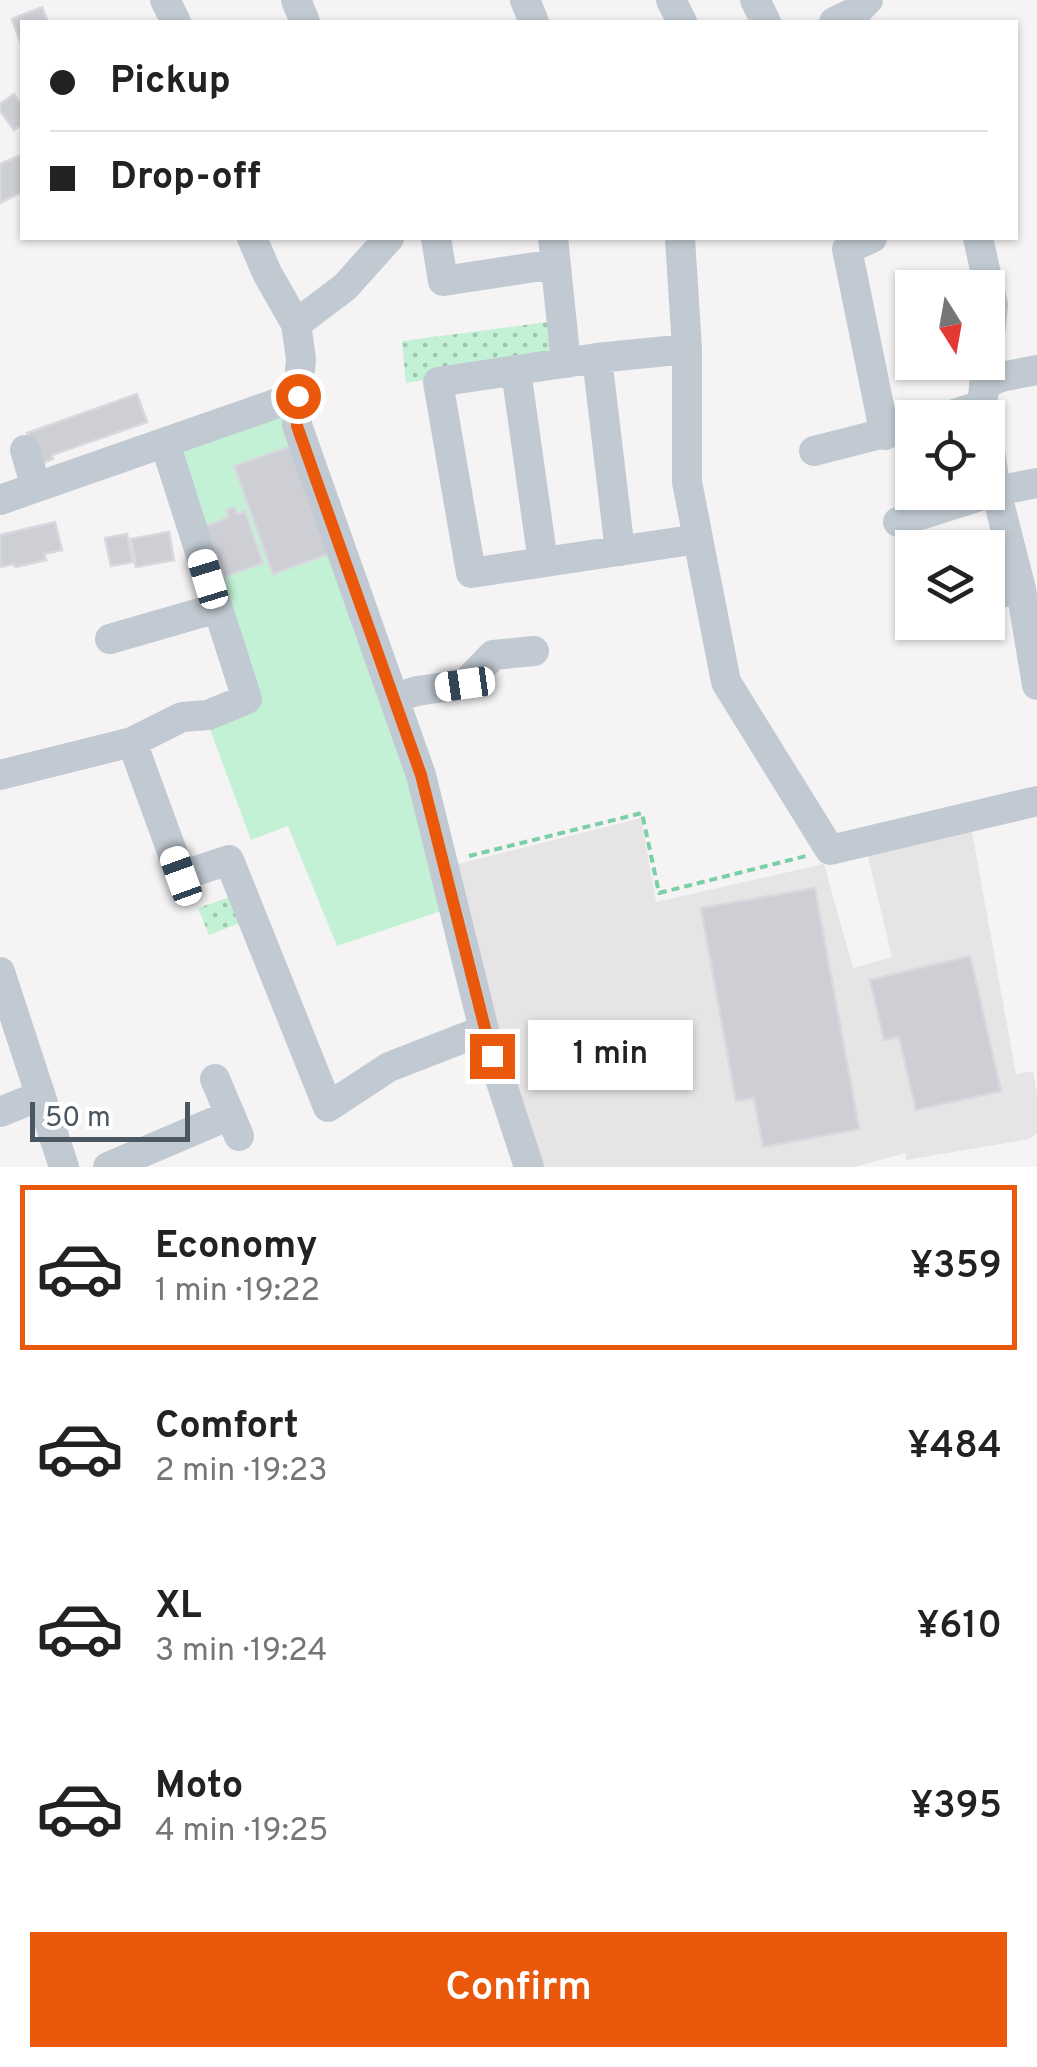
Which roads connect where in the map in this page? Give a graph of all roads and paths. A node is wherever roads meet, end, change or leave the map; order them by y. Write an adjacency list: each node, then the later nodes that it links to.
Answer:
1 (868, 0): 2 (street)
2 (838, 20)
3 (253, 240): 11 (street)
4 (387, 240): 11 (street)
5 (436, 240): 9 (street)
6 (680, 240): 12 (street)
7 (868, 240): 19 (street)
8 (978, 240): 10 (street)
9 (554, 251): 14 (street)
10 (985, 270)
11 (296, 324): 18 (street)
12 (688, 349): 13 (street); 31 (street)
13 (597, 358): 14 (street); 32 (street)
14 (566, 363): 16 (street)
15 (1037, 370): 17 (street)
16 (516, 371): 33 (street); 33 (street)
17 (984, 393)
18 (298, 396): 21 (street); 41 (street)
19 (895, 416)
20 (895, 431): 23 (street)
21 (165, 443): 25 (street); 36 (street)
22 (25, 450): 25 (street)
23 (814, 450)
24 (1037, 482): 26 (street)
25 (36, 487): 27 (street)
26 (1005, 489)
27 (0, 500)
28 (936, 510): 30 (street)
29 (1001, 510): 34 (street)
30 (898, 522)
31 (698, 540): 32 (street); 45 (street)
32 (620, 551): 33 (street)
33 (543, 562)
34 (1022, 589): 35 (street); 39 (street)
35 (1005, 592)
36 (217, 608): 37 (street); 42 (street)
37 (110, 639)
38 (522, 646): 41 (street)
39 (1036, 677): 40 (street)
40 (1037, 685)
41 (394, 698): 46 (street)
42 (132, 742): 43 (street); 48 (street)
43 (0, 774)
44 (1037, 800): 45 (street)
45 (830, 850): 46 (path)
46 (444, 862): 48 (street)
47 (0, 972): 50 (street)
48 (484, 1030): 54 (street)
49 (215, 1079): 53 (street)
50 (40, 1096): 51 (street); 52 (street)
51 (0, 1112)
52 (64, 1167)
53 (108, 1167)
54 (529, 1167)

